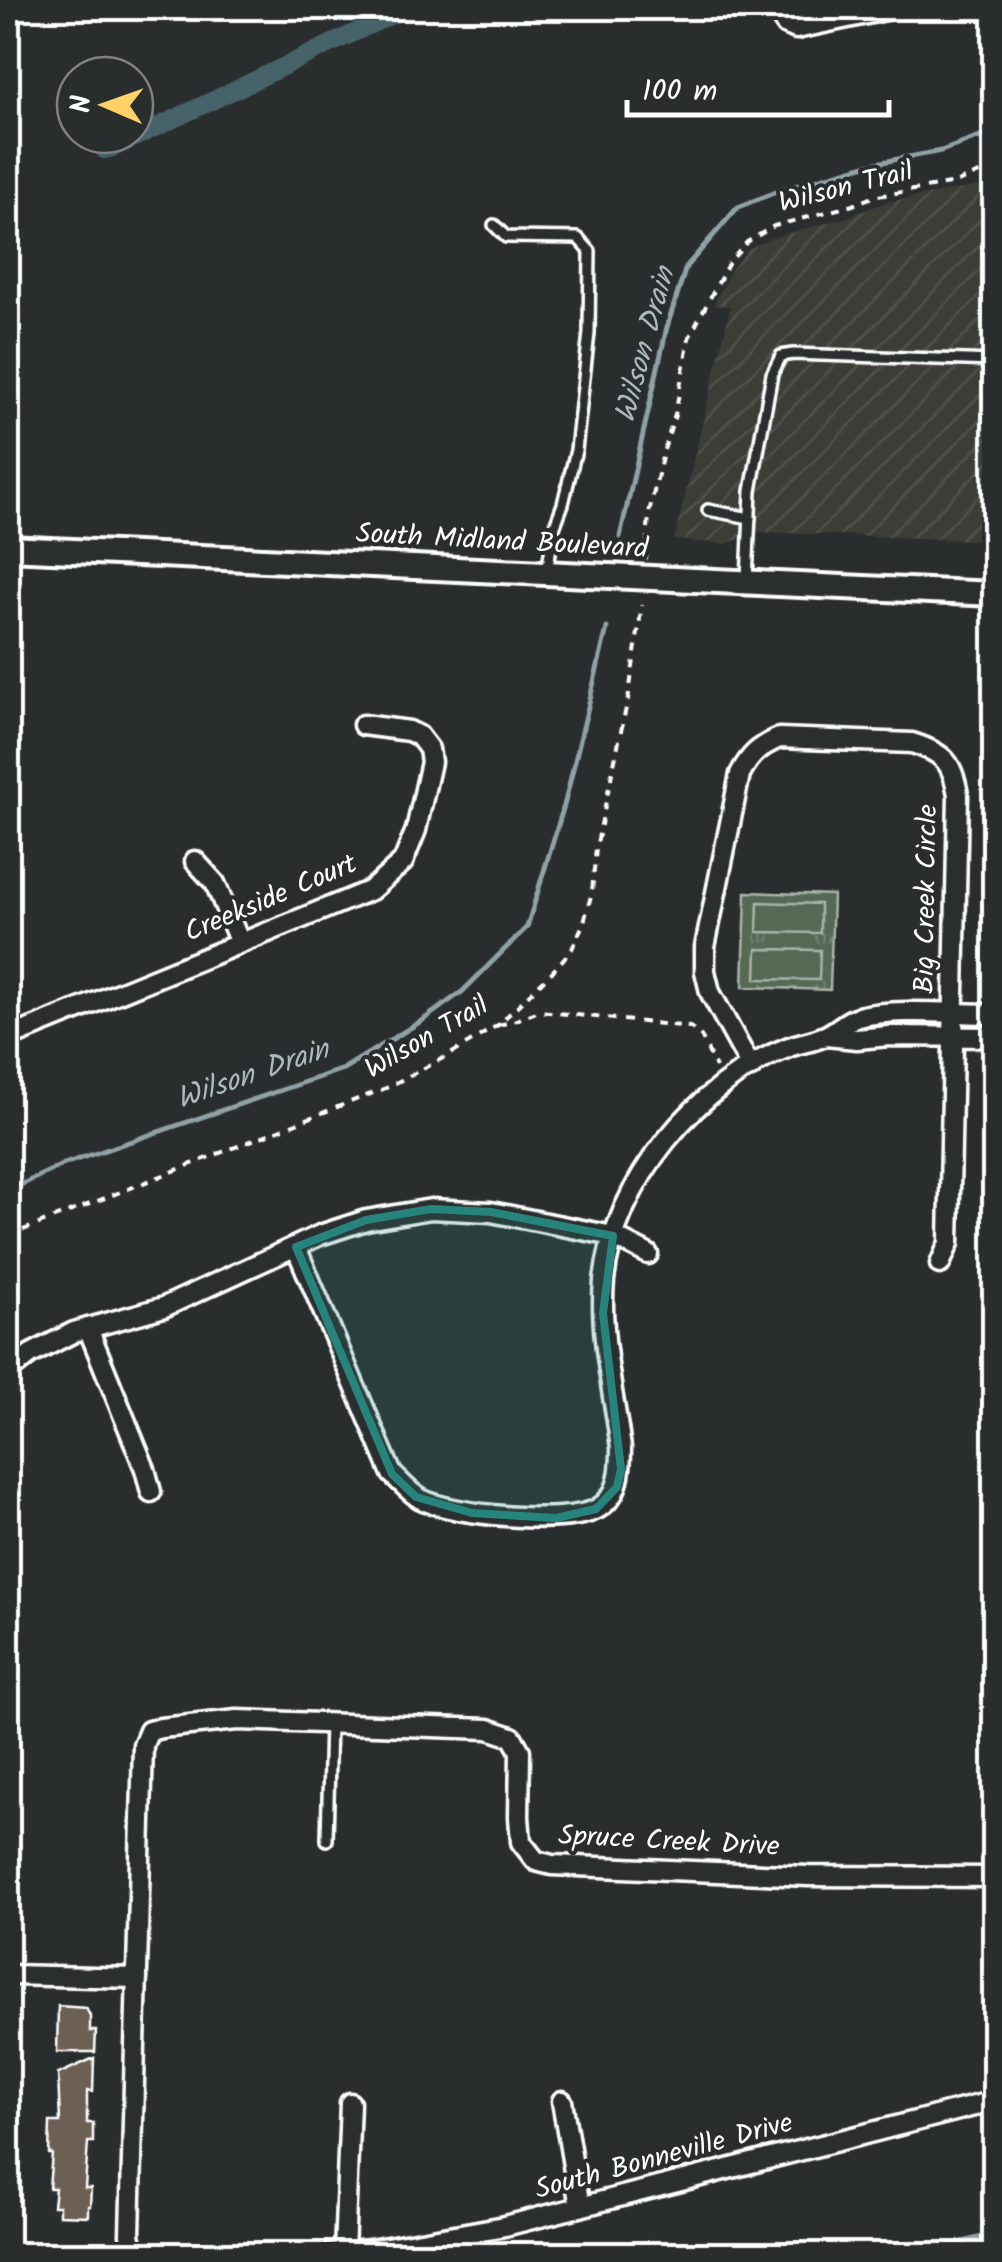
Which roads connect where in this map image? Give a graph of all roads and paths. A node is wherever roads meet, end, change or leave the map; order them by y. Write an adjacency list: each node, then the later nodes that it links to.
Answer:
1 (775, 8): 2 (street)
2 (894, 8)
3 (994, 167): 9 (path, Wilson Trail)
4 (494, 224): 10 (lane)
5 (994, 362): 7 (lane)
6 (708, 510): 7 (lane)
7 (750, 518): 11 (lane)
8 (8, 548): 10 (main road, South Midland Boulevard)
9 (646, 560)
10 (547, 575): 11 (main road, South Midland Boulevard)
11 (747, 582): 12 (main road, South Midland Boulevard)
12 (994, 594)
13 (642, 605): 19 (path, Wilson Trail)
14 (364, 725): 16 (street, Creekside Court)
15 (195, 861): 16 (street)
16 (240, 943): 22 (street, Creekside Court)
17 (952, 1014): 18 (street); 20 (street); 21 (street, Big Creek Circle); 24 (street, Big Creek Circle)
18 (994, 1014)
19 (498, 1025): 25 (path); 26 (path, Wilson Trail)
20 (826, 1036): 21 (street); 24 (street)
21 (952, 1036): 23 (street); 30 (street, Big Creek Circle)
22 (8, 1037)
23 (994, 1038)
24 (751, 1067): 25 (street)
25 (723, 1085): 27 (street)
26 (8, 1236)
27 (613, 1236): 28 (street); 28 (street); 29 (street)
28 (296, 1247): 31 (street)
29 (648, 1254)
30 (940, 1264)
31 (88, 1328): 32 (street); 33 (street)
32 (8, 1372)
33 (151, 1492)
34 (330, 1724): 35 (lane); 36 (street, Spruce Creek Drive); 38 (street)
35 (328, 1840)
36 (994, 1878)
37 (8, 1975): 38 (street)
38 (137, 1978): 43 (street)
39 (562, 2101): 42 (street)
40 (994, 2101): 42 (street, South Bonneville Drive)
41 (350, 2103): 44 (street)
42 (580, 2207): 44 (street, South Bonneville Drive)
43 (134, 2254)
44 (337, 2254)

